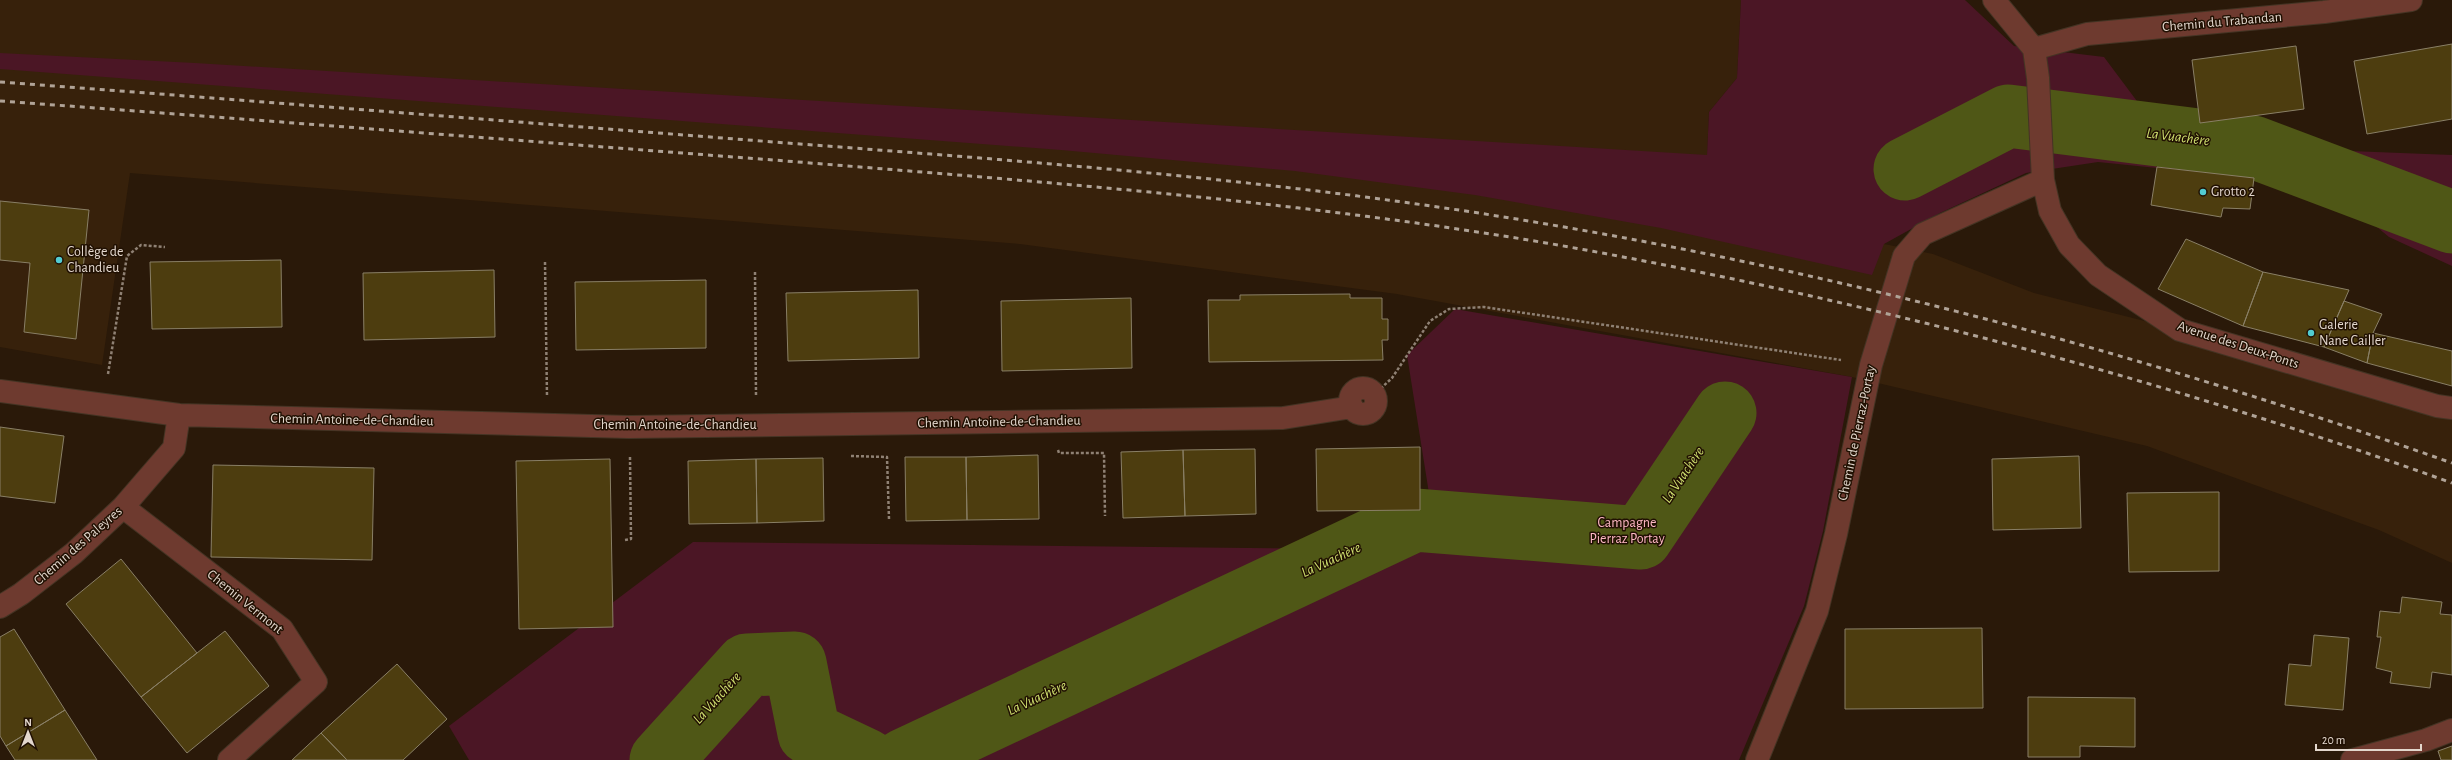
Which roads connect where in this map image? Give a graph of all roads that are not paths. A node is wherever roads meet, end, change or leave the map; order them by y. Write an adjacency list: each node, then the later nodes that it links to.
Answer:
1 (1994, 0): 3 (street)
2 (2411, 0): 3 (street, Chemin du Trabandan)
3 (2034, 49): 4 (street)
4 (2043, 180): 7 (street, Avenue des Deux-Ponts); 13 (street, Chemin de Pierraz-Portay)
5 (0, 391): 8 (street, Chemin Antoine-de-Chandieu)
6 (1375, 394): 8 (street, Chemin Antoine-de-Chandieu)
7 (2452, 408)
8 (178, 415): 9 (street, Chemin des Paleyres)
9 (123, 508): 10 (street, Chemin des Paleyres); 12 (street, Chemin Vermont)
10 (0, 607)
11 (2452, 730): 14 (street)
12 (229, 760)
13 (1757, 760)
14 (2352, 760)

